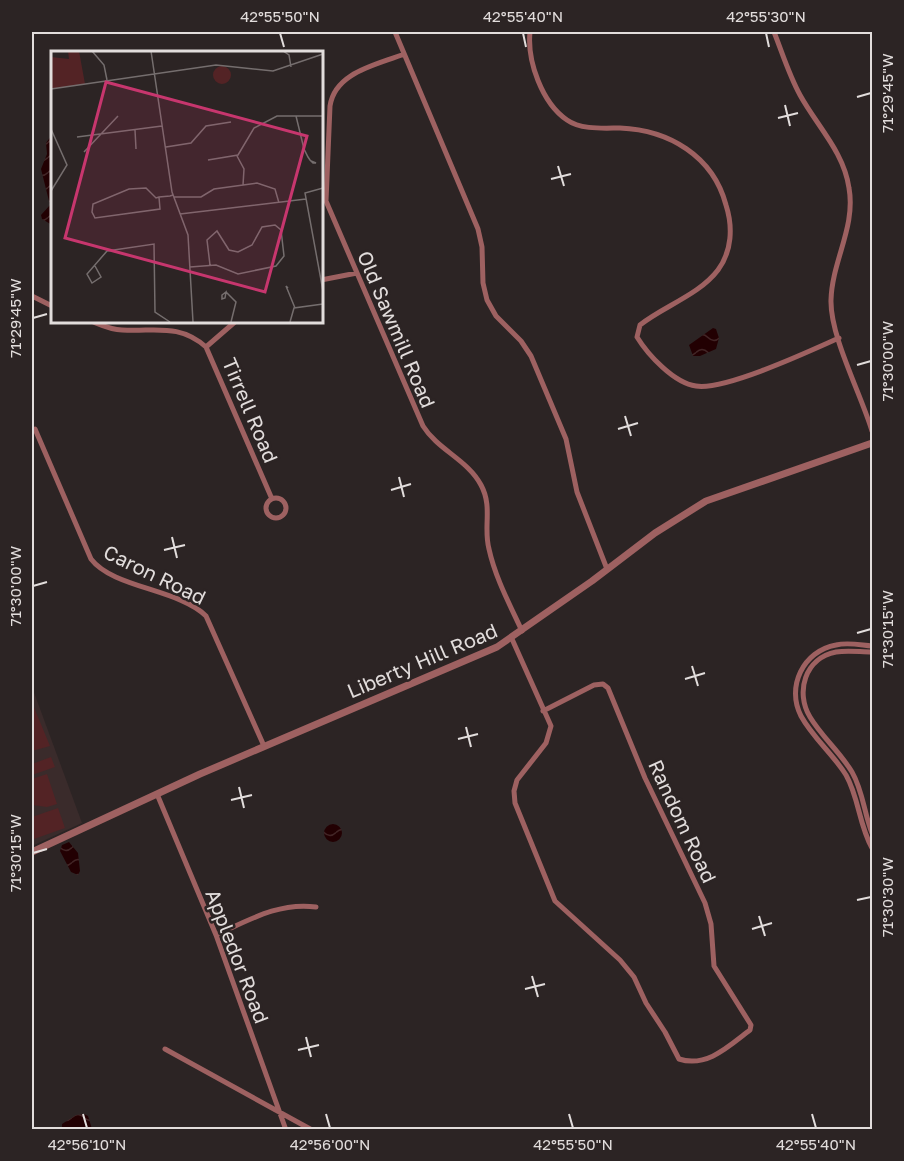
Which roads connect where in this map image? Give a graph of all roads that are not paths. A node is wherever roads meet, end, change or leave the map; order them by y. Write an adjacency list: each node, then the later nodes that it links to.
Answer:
1 (395, 32): 4 (street)
2 (530, 32): 11 (street)
3 (774, 32): 11 (street)
4 (404, 54): 5 (street, Old Sawmill Road); 17 (street)
5 (357, 273): 6 (street); 18 (street, Old Sawmill Road)
6 (322, 280)
7 (32, 296): 8 (street)
8 (51, 306)
9 (94, 322): 12 (street, Tirrell Road)
10 (235, 322): 12 (street)
11 (839, 338): 14 (street)
12 (206, 347): 16 (street, Tirrell Road)
13 (35, 429): 25 (street, Caron Road)
14 (873, 431)
15 (873, 443): 17 (street, Liberty Hill Road)
16 (272, 499)
17 (607, 569): 18 (street, Liberty Hill Road)
18 (522, 631): 19 (street, Liberty Hill Road)
19 (512, 639): 24 (street); 25 (street, Liberty Hill Road)
20 (873, 646): 22 (street)
21 (873, 652): 23 (street)
22 (800, 672): 23 (street); 26 (street)
23 (807, 672): 26 (street)
24 (543, 711): 24 (street, Random Road)
25 (264, 746): 27 (street, Liberty Hill Road)
26 (842, 763): 28 (street); 29 (street)
27 (157, 794): 30 (street, Liberty Hill Road); 32 (street, Appledor Road)
28 (873, 833)
29 (872, 848)
30 (32, 852)
31 (316, 907): 32 (street)
32 (216, 935): 34 (street, Appledor Road)
33 (165, 1049): 34 (street)
34 (278, 1111): 35 (street, Appledor Road); 36 (street)
35 (286, 1130)
36 (312, 1130)

